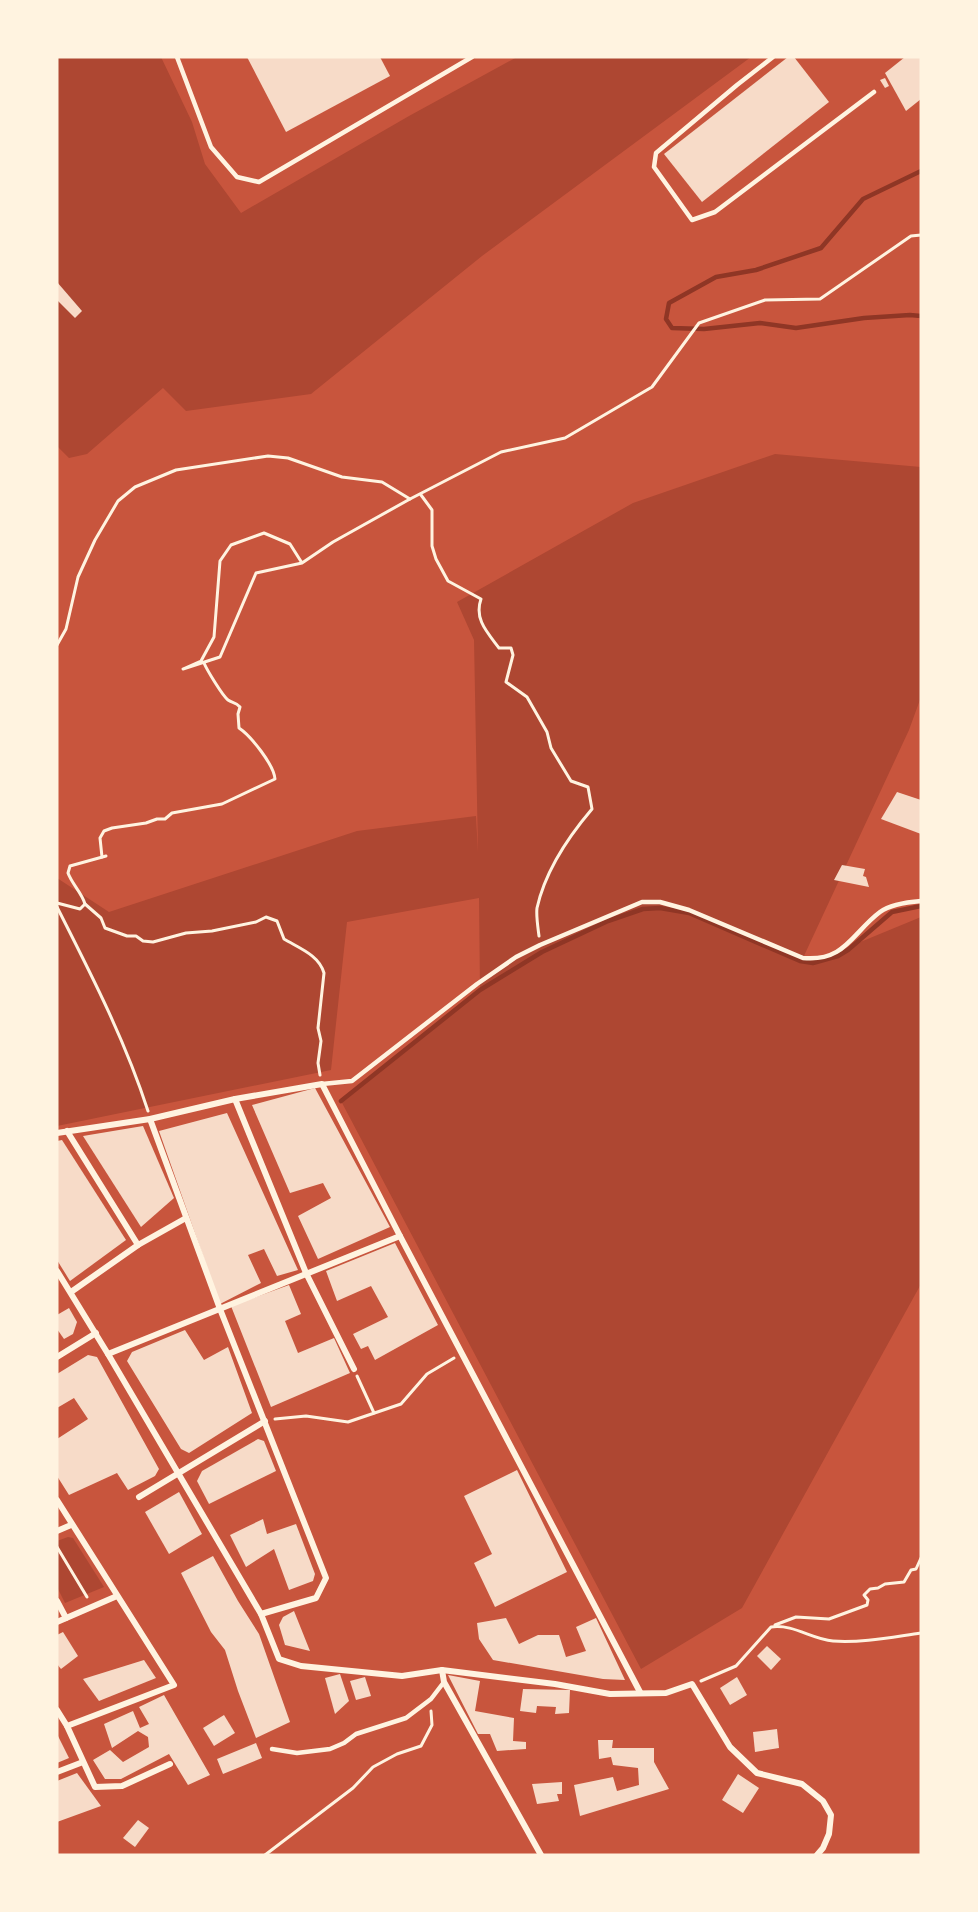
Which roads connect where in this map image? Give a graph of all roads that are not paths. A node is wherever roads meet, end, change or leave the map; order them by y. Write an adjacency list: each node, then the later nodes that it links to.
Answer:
1 (177, 57): 2 (lane)
2 (472, 57)
3 (773, 57): 4 (lane)
4 (874, 92)
5 (921, 901): 6 (lane)
6 (322, 1084): 7 (street); 12 (street)
7 (235, 1099): 8 (street); 15 (street)
8 (150, 1119): 9 (street); 11 (street)
9 (67, 1131): 10 (street); 13 (street)
10 (57, 1133)
11 (186, 1218): 13 (street); 17 (street)
12 (400, 1236): 15 (street); 35 (street)
13 (138, 1245): 16 (street)
14 (57, 1271): 16 (street)
15 (306, 1273): 17 (street); 21 (street)
16 (71, 1292): 18 (street)
17 (220, 1310): 19 (street); 22 (street)
18 (96, 1333): 19 (street); 20 (street)
19 (108, 1354): 23 (street)
20 (57, 1357)
21 (354, 1369)
22 (265, 1421): 23 (street); 30 (street)
23 (178, 1474): 24 (street); 30 (street)
24 (139, 1497)
25 (57, 1500): 26 (street)
26 (71, 1525): 27 (street); 28 (street)
27 (57, 1531)
28 (117, 1596): 31 (street); 37 (street)
29 (57, 1601): 31 (street)
30 (261, 1614): 33 (street)
31 (66, 1618): 32 (street)
32 (57, 1622)
33 (442, 1670): 34 (street); 35 (street)
34 (444, 1682): 38 (lane); 42 (street)
35 (640, 1692): 43 (street)
36 (57, 1710): 37 (street)
37 (67, 1726): 39 (street)
38 (272, 1749)
39 (83, 1762): 40 (street); 41 (street)
40 (170, 1764)
41 (57, 1772)
42 (541, 1855)
43 (817, 1855)

